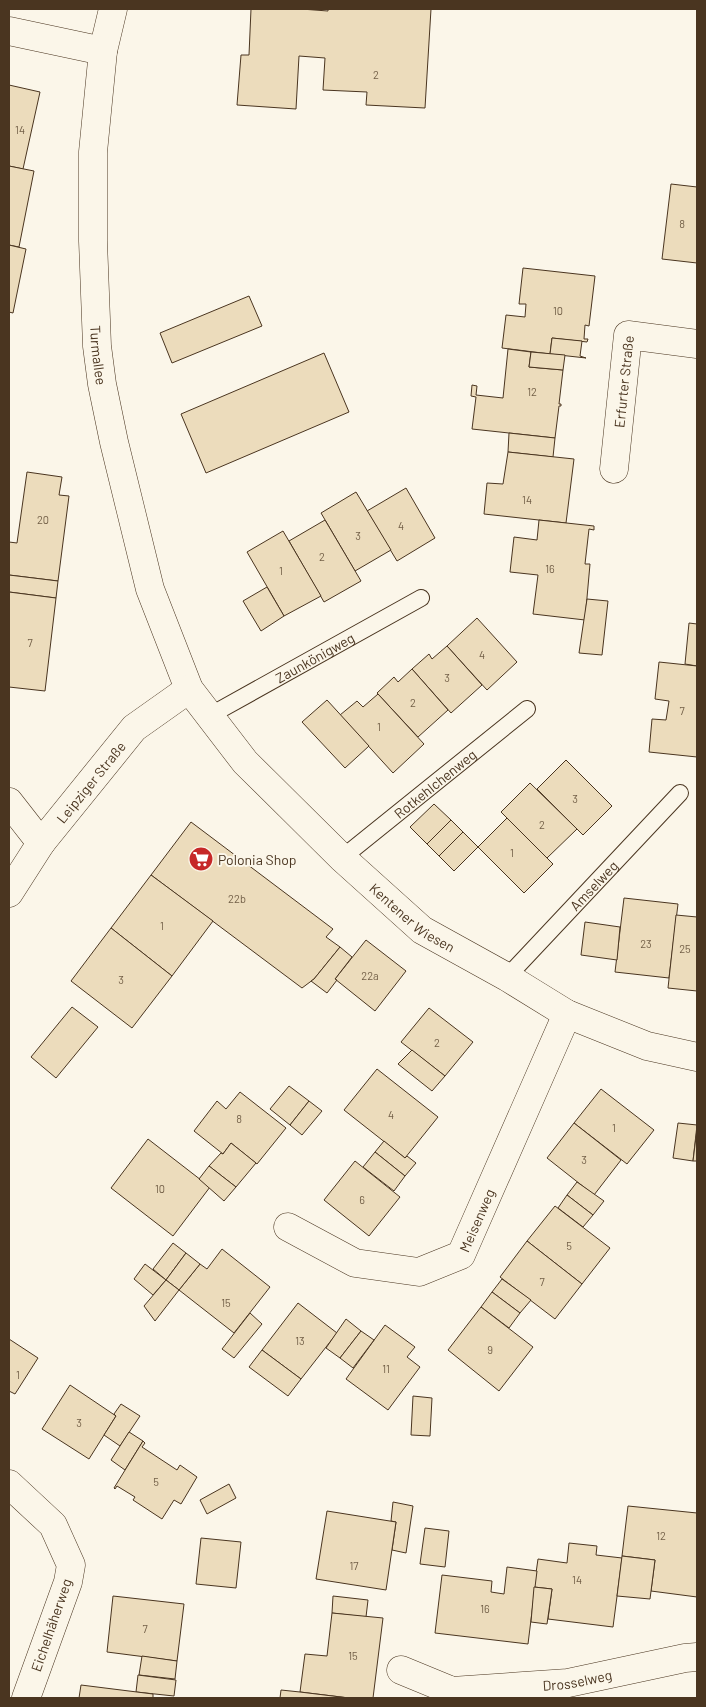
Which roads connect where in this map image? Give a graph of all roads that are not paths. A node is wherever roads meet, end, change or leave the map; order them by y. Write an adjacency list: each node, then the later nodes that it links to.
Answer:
1 (113, 9): 3 (street, Turmallee)
2 (9, 31): 3 (street)
3 (103, 51): 7 (street, Turmallee)
4 (697, 344): 5 (street, Erfurter Straße)
5 (614, 469)
6 (422, 598): 9 (lane, Zaunkönigweg)
7 (189, 689): 9 (street, Kentener Wiesen); 12 (street, Leipziger Straße)
8 (527, 709): 13 (lane, Rotkehlchenweg)
9 (209, 716): 13 (street, Kentener Wiesen)
10 (680, 793): 15 (lane, Amselweg)
11 (9, 802): 12 (street)
12 (41, 843): 14 (street, Leipziger Straße)
13 (342, 858): 15 (street, Kentener Wiesen)
14 (9, 893)
15 (507, 977): 16 (street, Kentener Wiesen)
16 (567, 1014): 17 (street, Kentener Wiesen); 18 (street, Meisenweg)
17 (697, 1057)
18 (288, 1227)
19 (9, 1484): 22 (street, Eichelhäherweg)
20 (697, 1657): 21 (street, Drosselweg)
21 (401, 1670)
22 (26, 1698)

